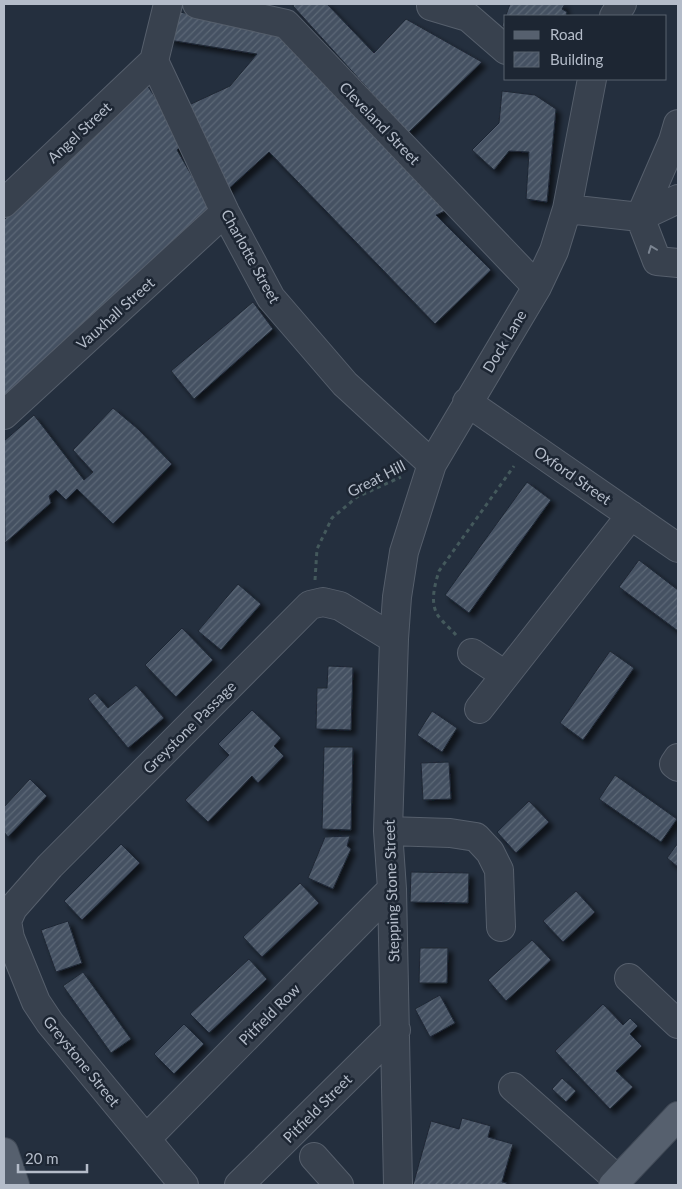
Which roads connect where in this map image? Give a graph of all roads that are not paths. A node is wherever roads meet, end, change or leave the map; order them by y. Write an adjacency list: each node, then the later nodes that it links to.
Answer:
1 (168, 4): 8 (street)
2 (197, 4): 5 (street, Cleveland Street)
3 (622, 4): 6 (street)
4 (431, 6): 7 (street)
5 (278, 13): 17 (street, Cleveland Street)
6 (615, 15)
7 (504, 48)
8 (154, 61): 12 (street, Angel Street); 14 (street, Charlotte Street)
9 (592, 80): 13 (street, Dock Lane)
10 (678, 124): 15 (street)
11 (678, 199): 15 (street)
12 (4, 203)
13 (568, 209): 15 (street); 17 (street, Dock Lane)
14 (225, 212): 19 (street, Vauxhall Street); 20 (street, Charlotte Street)
15 (640, 217): 16 (street, one-way to 15)
16 (678, 263)
17 (537, 287): 18 (street, Dock Lane)
18 (467, 402): 20 (street, Dock Lane); 21 (street, Oxford Street)
19 (4, 415)
20 (432, 464): 23 (street, Dock Lane)
21 (631, 515): 22 (street, Oxford Street); 26 (street)
22 (678, 548)
23 (397, 597): 24 (street, Stepping Stone Street)
24 (394, 640): 30 (street, Stepping Stone Street); 32 (street, Greystone Passage)
25 (472, 653): 26 (street)
26 (505, 675): 27 (street)
27 (479, 709)
28 (678, 758): 29 (street)
29 (678, 767)
30 (388, 831): 31 (street, Stepping Stone Street); 33 (street)
31 (392, 889): 36 (street, Stepping Stone Street); 39 (street, Pitfield Row)
32 (7, 921): 39 (street, Greystone Street)
33 (501, 927)
34 (629, 978): 35 (street)
35 (678, 1024)
36 (396, 1030): 44 (street, Pitfield Street); 48 (street, Stepping Stone Street)
37 (513, 1087): 43 (street)
38 (678, 1116): 43 (main road)
39 (146, 1139): 46 (street, Greystone Street)
40 (4, 1152): 45 (main road)
41 (314, 1157): 47 (street)
42 (4, 1165): 45 (main road)
43 (615, 1183)
44 (243, 1184)
45 (15, 1185)
46 (184, 1185)
47 (339, 1185)
48 (398, 1185)

